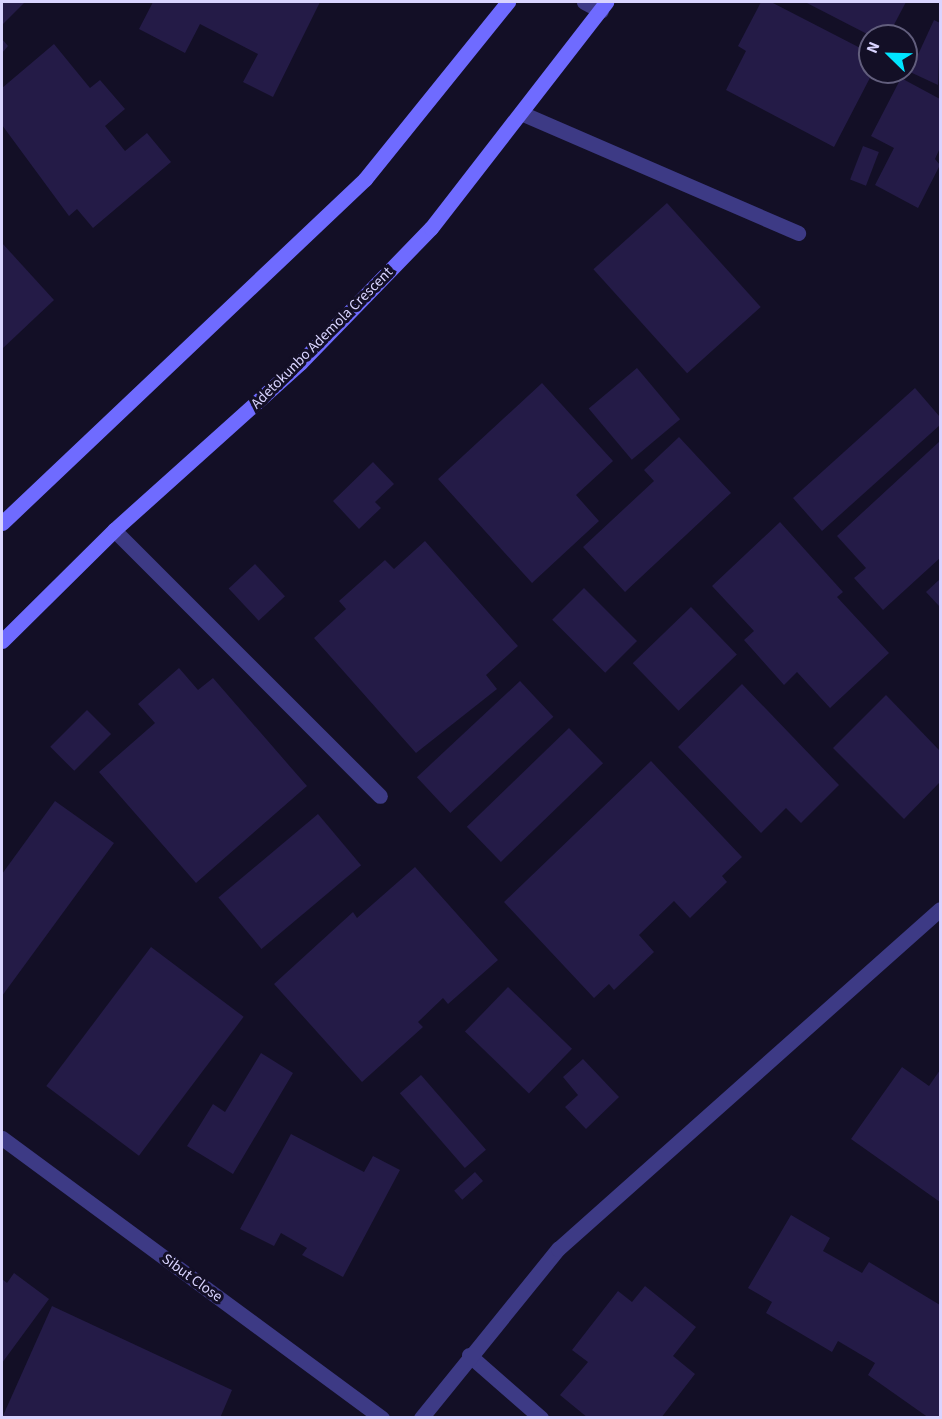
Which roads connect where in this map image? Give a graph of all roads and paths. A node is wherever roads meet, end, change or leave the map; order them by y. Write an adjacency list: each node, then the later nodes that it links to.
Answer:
1 (508, 2): 6 (main road)
2 (584, 2): 3 (street)
3 (604, 6): 4 (main road, Adetokunbo Ademola Crescent)
4 (521, 113): 5 (street); 7 (main road, Adetokunbo Ademola Crescent)
5 (798, 234)
6 (2, 523)
7 (114, 531): 8 (main road, Adetokunbo Ademola Crescent); 9 (street)
8 (2, 641)
9 (380, 796)
10 (940, 909): 12 (street)
11 (2, 1138): 13 (street, Sibut Close)
12 (469, 1356): 14 (street); 15 (street)
13 (382, 1418)
14 (421, 1418)
15 (541, 1418)

